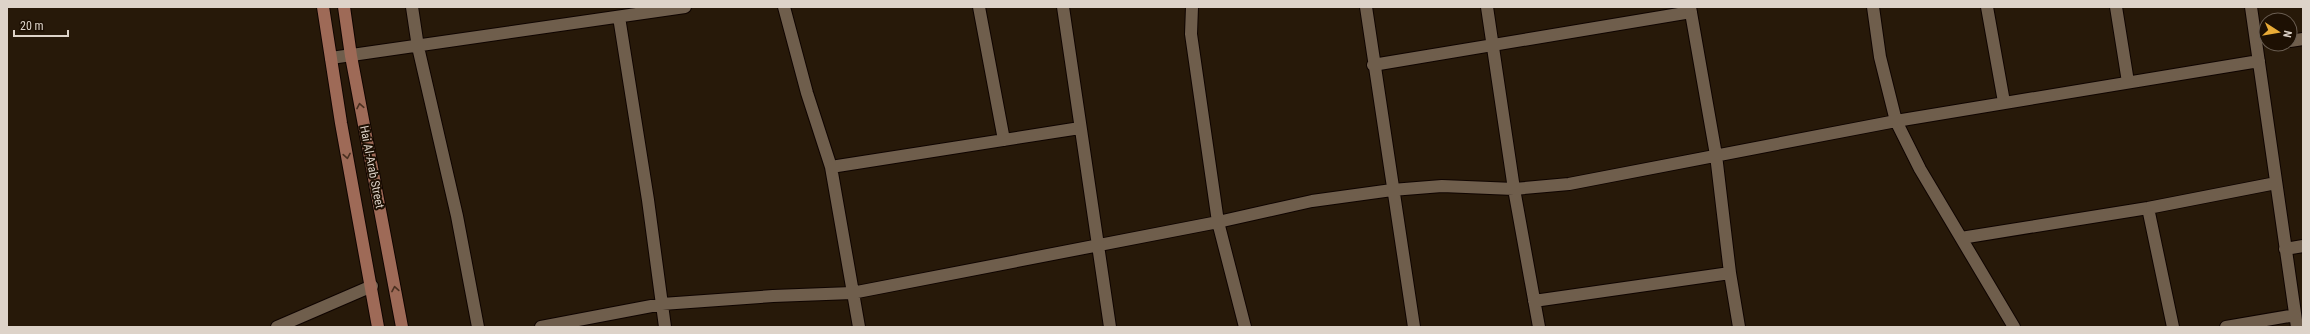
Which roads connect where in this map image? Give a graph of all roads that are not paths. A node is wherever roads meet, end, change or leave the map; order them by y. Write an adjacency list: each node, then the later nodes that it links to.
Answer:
1 (324, 7): 22 (main road, Hai Al-Arab Street)
2 (344, 7): 21 (main road, Hai Al-Arab Street)
3 (412, 7): 19 (street)
4 (685, 7): 16 (street)
5 (784, 7): 31 (street)
6 (979, 7): 29 (street)
7 (1062, 7): 28 (street)
8 (1192, 7): 36 (street)
9 (1366, 7): 24 (street)
10 (1487, 7): 18 (street)
11 (1873, 7): 27 (street)
12 (1987, 7): 26 (street)
13 (2116, 7): 25 (street)
14 (2251, 7): 17 (street)
15 (1691, 10): 18 (street); 30 (street)
16 (619, 17): 19 (street); 45 (street)
17 (2258, 33)
18 (1493, 45): 24 (street); 33 (street)
19 (418, 47): 21 (street); 50 (street)
20 (2260, 52): 23 (street)
21 (351, 56): 22 (street); 49 (main road, Hai Al-Arab Street, one-way to 21)
22 (331, 58): 42 (main road, Hai Al-Arab Street, one-way to 42)
23 (2259, 61): 25 (street); 32 (street)
24 (1373, 64): 34 (street)
25 (2128, 82): 26 (street)
26 (2004, 102): 27 (street)
27 (1896, 121): 30 (street); 37 (street)
28 (1080, 128): 29 (street); 38 (street)
29 (1004, 140): 31 (street)
30 (1716, 155): 33 (street); 41 (street)
31 (831, 167): 43 (street)
32 (2276, 183): 35 (street); 40 (street)
33 (1514, 189): 34 (street); 44 (street)
34 (1392, 190): 36 (street); 56 (street)
35 (2148, 208): 37 (street); 60 (street)
36 (1218, 222): 38 (street); 55 (street)
37 (1961, 238): 59 (street)
38 (1099, 245): 43 (street); 54 (street)
39 (2303, 246): 40 (street)
40 (2285, 249): 46 (street)
41 (1730, 273): 44 (street); 58 (street)
42 (372, 286): 47 (street); 48 (main road, Hai Al-Arab Street)
43 (852, 293): 45 (street); 53 (street)
44 (1534, 300): 57 (street)
45 (662, 304): 51 (street); 52 (street)
46 (2296, 321): 61 (street)
47 (277, 327)
48 (378, 327)
49 (402, 327)
50 (478, 327)
51 (541, 327)
52 (665, 327)
53 (859, 327)
54 (1110, 327)
55 (1245, 327)
56 (1414, 327)
57 (1539, 327)
58 (1739, 327)
59 (2014, 327)
60 (2173, 327)
61 (2226, 327)

